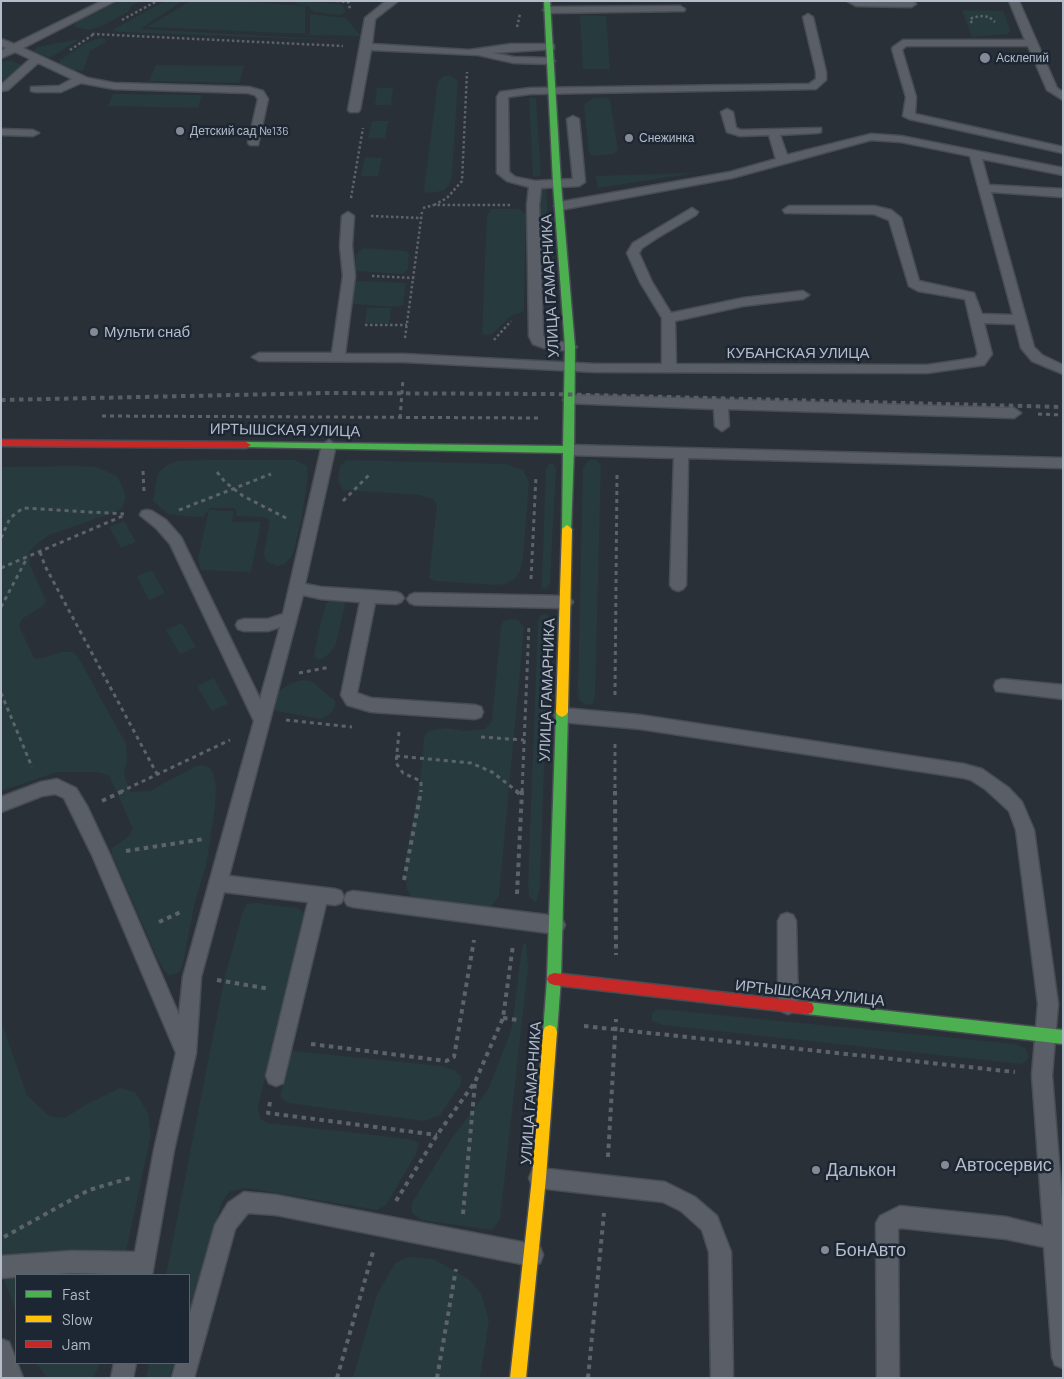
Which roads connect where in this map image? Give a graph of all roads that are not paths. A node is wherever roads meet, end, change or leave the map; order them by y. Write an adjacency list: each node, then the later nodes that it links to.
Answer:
1 (110, 1): 13 (lane)
2 (393, 1): 11 (lane)
3 (852, 1): 5 (lane)
4 (1014, 1): 10 (lane)
5 (911, 4)
6 (548, 6): 7 (lane); 12 (main road, УЛИЦА ГАМАРНИКА)
7 (680, 9)
8 (808, 17): 21 (lane)
9 (1, 42): 13 (lane)
10 (1032, 43): 22 (lane); 25 (lane)
11 (366, 47): 14 (lane); 23 (lane)
12 (550, 47): 14 (lane); 17 (main road, УЛИЦА ГАМАРНИКА)
13 (14, 49): 15 (lane); 16 (lane)
14 (469, 53): 17 (lane)
15 (1, 55)
16 (36, 59): 18 (lane); 19 (lane)
17 (550, 61): 21 (main road, УЛИЦА ГАМАРНИКА)
18 (78, 79): 20 (lane); 32 (lane)
19 (4, 88)
20 (35, 89)
21 (552, 91): 37 (main road, УЛИЦА ГАМАРНИКА); 38 (lane)
22 (1063, 97)
23 (354, 110)
24 (727, 112): 29 (lane)
25 (909, 116): 31 (lane); 33 (lane)
26 (573, 119): 37 (lane)
27 (817, 130): 29 (lane)
28 (1, 132): 30 (lane)
29 (774, 132): 35 (lane)
30 (33, 133)
31 (901, 139): 34 (lane); 35 (lane)
32 (254, 143)
33 (1063, 150)
34 (975, 155): 36 (lane); 39 (lane)
35 (782, 161): 41 (lane)
36 (1063, 172)
37 (557, 183): 38 (lane); 41 (main road, УЛИЦА ГАМАРНИКА)
38 (535, 185): 49 (lane)
39 (984, 188): 40 (lane); 48 (lane)
40 (1063, 193)
41 (560, 206): 49 (main road, УЛИЦА ГАМАРНИКА)
42 (790, 210): 47 (lane, КУБАНСКАЯ УЛИЦА)
43 (692, 212): 46 (lane)
44 (348, 216): 51 (lane)
45 (803, 295): 46 (lane)
46 (668, 318): 53 (lane)
47 (977, 318): 48 (lane); 53 (lane, КУБАНСКАЯ УЛИЦА)
48 (1019, 320): 54 (lane)
49 (570, 347): 52 (main road, УЛИЦА ГАМАРНИКА)
50 (259, 357): 51 (lane, КУБАНСКАЯ УЛИЦА)
51 (338, 358): 52 (lane, КУБАНСКАЯ УЛИЦА)
52 (570, 367): 53 (lane, КУБАНСКАЯ УЛИЦА); 55 (main road, УЛИЦА ГАМАРНИКА)
53 (670, 368)
54 (1063, 370)
55 (570, 400): 56 (lane); 61 (main road, УЛИЦА ГАМАРНИКА)
56 (721, 403): 57 (lane); 58 (lane)
57 (1014, 413)
58 (722, 426)
59 (1, 443): 60 (main road, ИРТЫШСКАЯ УЛИЦА)
60 (329, 446): 61 (main road, ИРТЫШСКАЯ УЛИЦА); 66 (lane)
61 (569, 450): 62 (lane); 70 (main road, УЛИЦА ГАМАРНИКА)
62 (681, 452): 63 (lane); 65 (lane)
63 (1063, 463)
64 (151, 518): 77 (lane)
65 (678, 585)
66 (297, 588): 67 (lane); 71 (lane)
67 (369, 597): 68 (lane); 75 (lane)
68 (396, 598)
69 (415, 599): 70 (lane)
70 (565, 602): 76 (main road, УЛИЦА ГАМАРНИКА)
71 (290, 618): 72 (lane); 77 (lane)
72 (244, 625)
73 (1002, 686): 74 (lane)
74 (1063, 692)
75 (475, 712)
76 (562, 715): 82 (main road, УЛИЦА ГАМАРНИКА); 85 (lane)
77 (261, 719): 79 (lane)
78 (1, 805): 86 (lane)
79 (218, 882): 86 (lane); 87 (lane)
80 (353, 899): 82 (lane)
81 (787, 921): 84 (lane)
82 (556, 925): 83 (main road, УЛИЦА ГАМАРНИКА)
83 (554, 979): 84 (main road, ИРТЫШСКАЯ УЛИЦА); 88 (main road, УЛИЦА ГАМАРНИКА)
84 (788, 1005): 85 (main road, ИРТЫШСКАЯ УЛИЦА)
85 (1054, 1036): 90 (lane)
86 (186, 1053): 93 (lane)
87 (276, 1076)
88 (540, 1178): 91 (main road, УЛИЦА ГАМАРНИКА); 103 (lane)
89 (382, 1225): 91 (lane); 95 (lane)
90 (1054, 1239): 96 (lane); 104 (lane)
91 (532, 1255): 102 (main road, УЛИЦА ГАМАРНИКА)
92 (1, 1268): 93 (lane)
93 (142, 1269)
94 (1, 1350): 99 (lane)
95 (190, 1351)
96 (1063, 1357)
97 (125, 1364): 100 (lane)
98 (186, 1364): 101 (lane)
99 (12, 1378)
100 (122, 1378)
101 (182, 1378)
102 (518, 1378)
103 (722, 1378)
104 (888, 1378)

